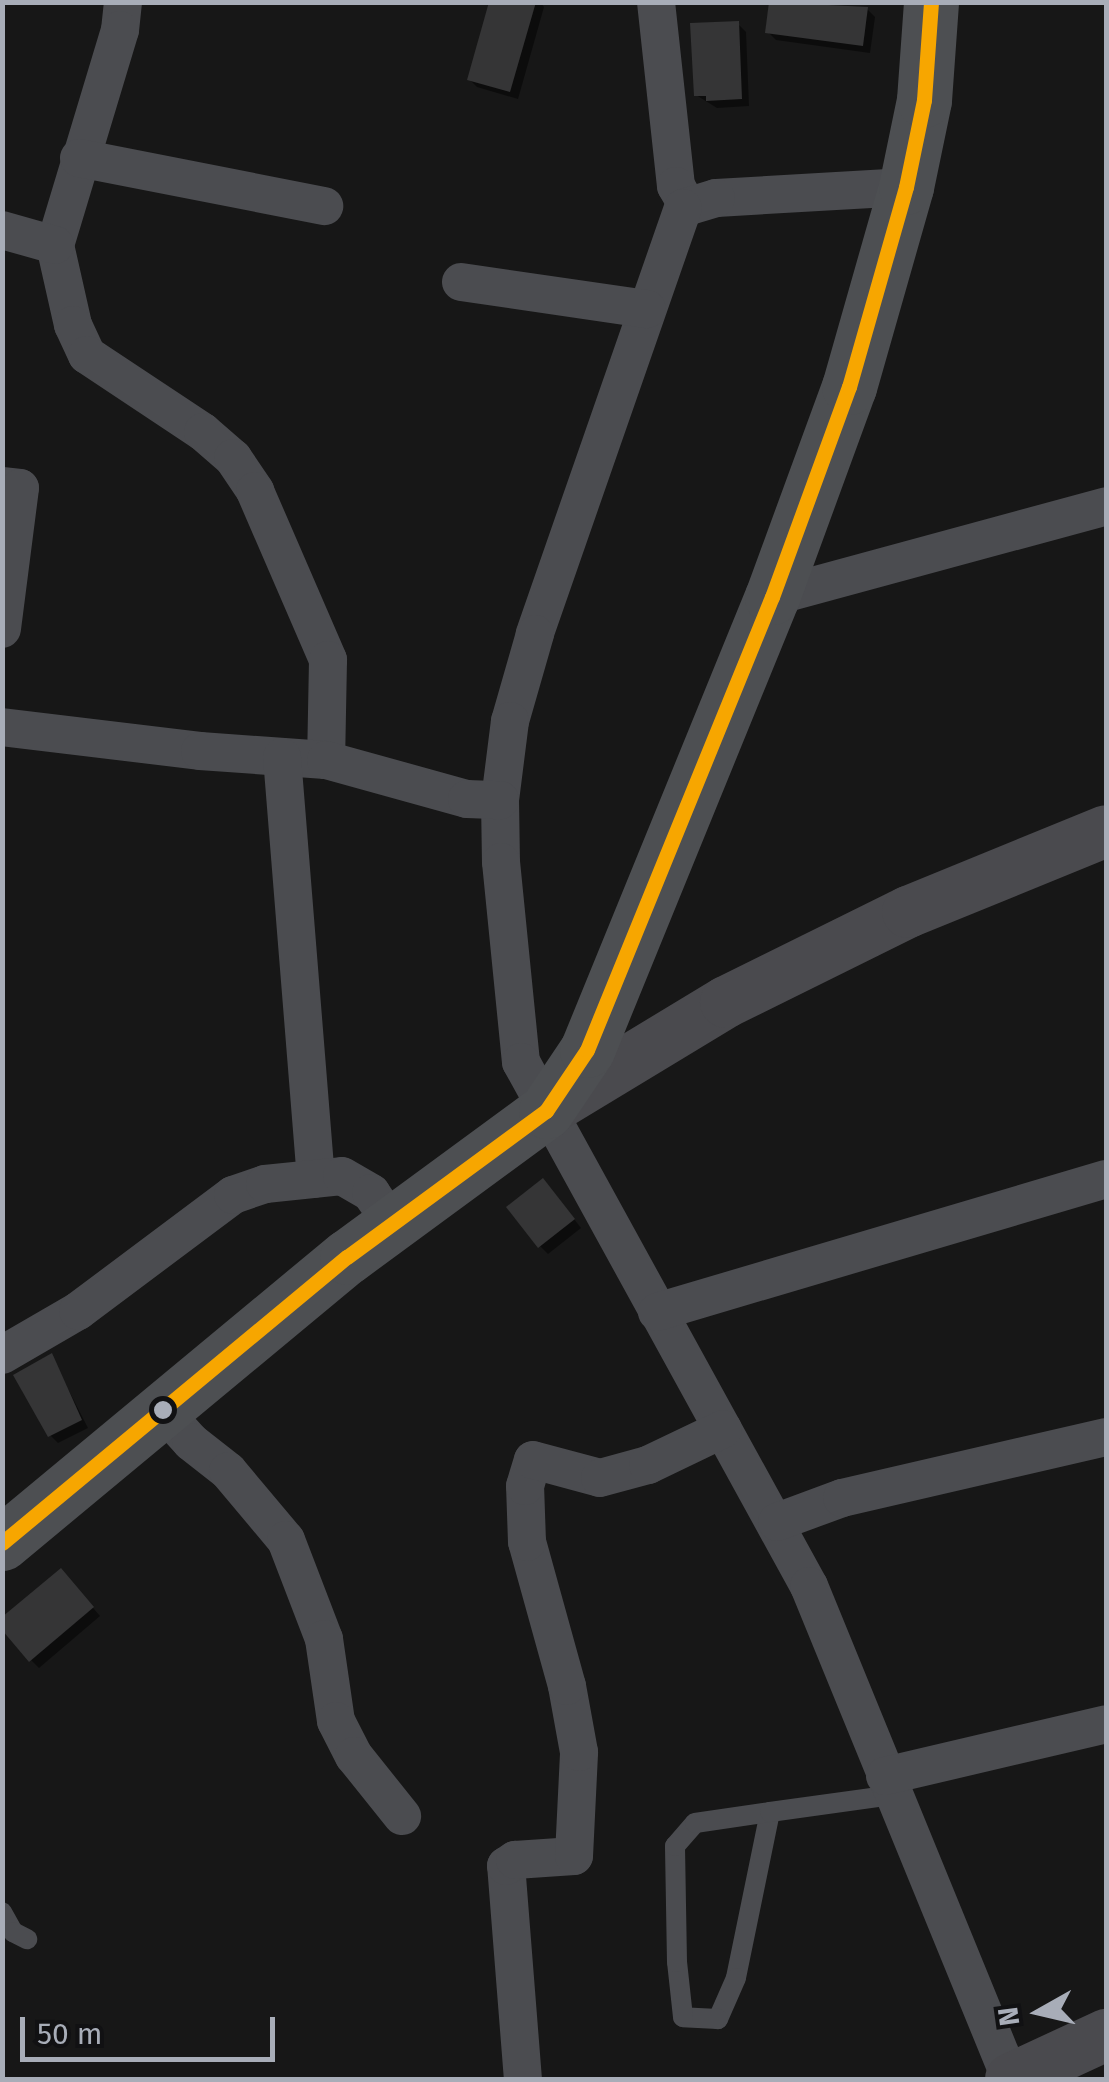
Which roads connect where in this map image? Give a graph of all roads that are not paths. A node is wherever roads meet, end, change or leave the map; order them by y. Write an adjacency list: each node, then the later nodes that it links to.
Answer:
1 (123, 2): 4 (street)
2 (656, 2): 7 (street)
3 (933, 4): 5 (main road)
4 (79, 158): 6 (street); 9 (street)
5 (906, 187): 7 (street); 14 (main road)
6 (324, 206)
7 (688, 207): 11 (street)
8 (2, 230): 9 (street)
9 (55, 244): 18 (street)
10 (460, 282): 11 (street)
11 (647, 309): 19 (street)
12 (2, 486): 15 (street)
13 (1106, 506): 14 (street)
14 (772, 597): 21 (main road)
15 (2, 630)
16 (2, 727): 17 (street)
17 (282, 757): 18 (street); 22 (street)
18 (326, 760): 19 (street)
19 (500, 800): 21 (street)
20 (1106, 831): 21 (street)
21 (546, 1111): 24 (main road); 25 (street)
22 (316, 1179): 24 (street); 26 (street)
23 (1106, 1179): 25 (street)
24 (392, 1223): 27 (main road)
25 (657, 1312): 28 (street)
26 (2, 1354)
27 (162, 1410): 31 (main road); 35 (street)
28 (723, 1429): 30 (street); 40 (street)
29 (1106, 1437): 30 (street)
30 (776, 1522): 33 (street)
31 (2, 1543)
32 (1106, 1724): 33 (street)
33 (888, 1785): 34 (lane); 39 (street)
34 (770, 1812): 34 (lane)
35 (402, 1816)
36 (2, 1912): 37 (lane)
37 (27, 1939)
38 (1106, 2034): 39 (street)
39 (1011, 2079)
40 (523, 2080)

